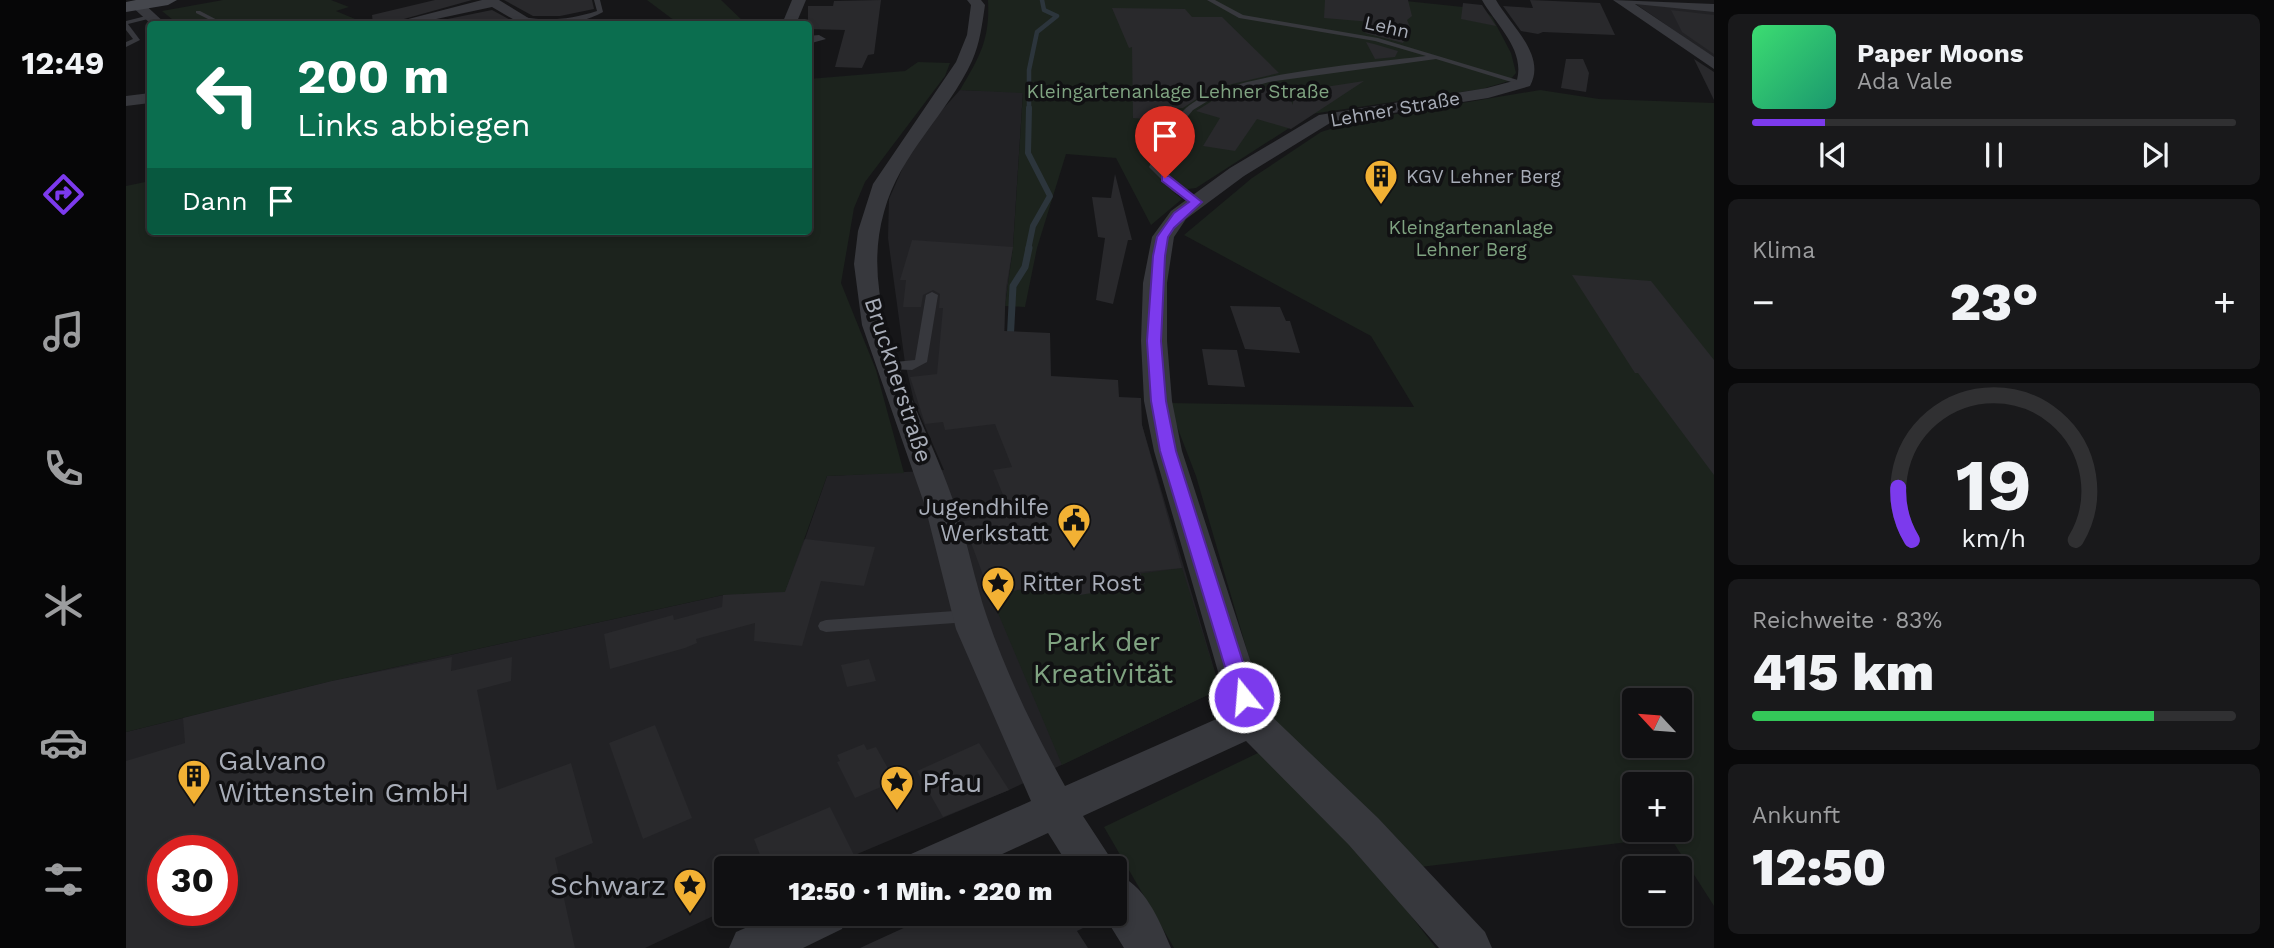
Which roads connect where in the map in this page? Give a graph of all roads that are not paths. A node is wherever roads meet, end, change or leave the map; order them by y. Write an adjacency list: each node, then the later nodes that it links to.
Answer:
1 (168, 0): 12 (main road)
2 (597, 0): 17 (lane)
3 (799, 0): 18 (street)
4 (974, 0): 28 (street, Brucknerstraße)
5 (1210, 0): 21 (lane, Lehn)
6 (1489, 0): 23 (street)
7 (1620, 0): 22 (street)
8 (1634, 0): 10 (street)
9 (491, 2): 13 (street); 15 (street)
10 (1714, 8)
11 (198, 12): 14 (lane)
12 (143, 13): 19 (lane)
13 (523, 19): 16 (lane)
14 (216, 21)
15 (409, 21)
16 (537, 21)
17 (564, 21)
18 (790, 21)
19 (126, 24): 20 (lane)
20 (126, 45)
21 (1436, 57): 23 (lane, Lehn); 26 (lane)
22 (1714, 64)
23 (1524, 83): 26 (street, Lehner Straße)
24 (147, 98): 25 (street)
25 (126, 101)
26 (1196, 202): 31 (street, Lehner Straße)
27 (932, 295): 28 (lane)
28 (889, 366): 29 (street, Brucknerstraße)
29 (969, 616): 30 (lane); 32 (street, Brucknerstraße)
30 (826, 626)
31 (1251, 721): 32 (street); 39 (street)
32 (1057, 809): 33 (street); 34 (street, Brucknerstraße)
33 (953, 856)
34 (1087, 856)
35 (1127, 910): 38 (street)
36 (800, 926): 37 (street)
37 (752, 948)
38 (1148, 948)
39 (1469, 948)

